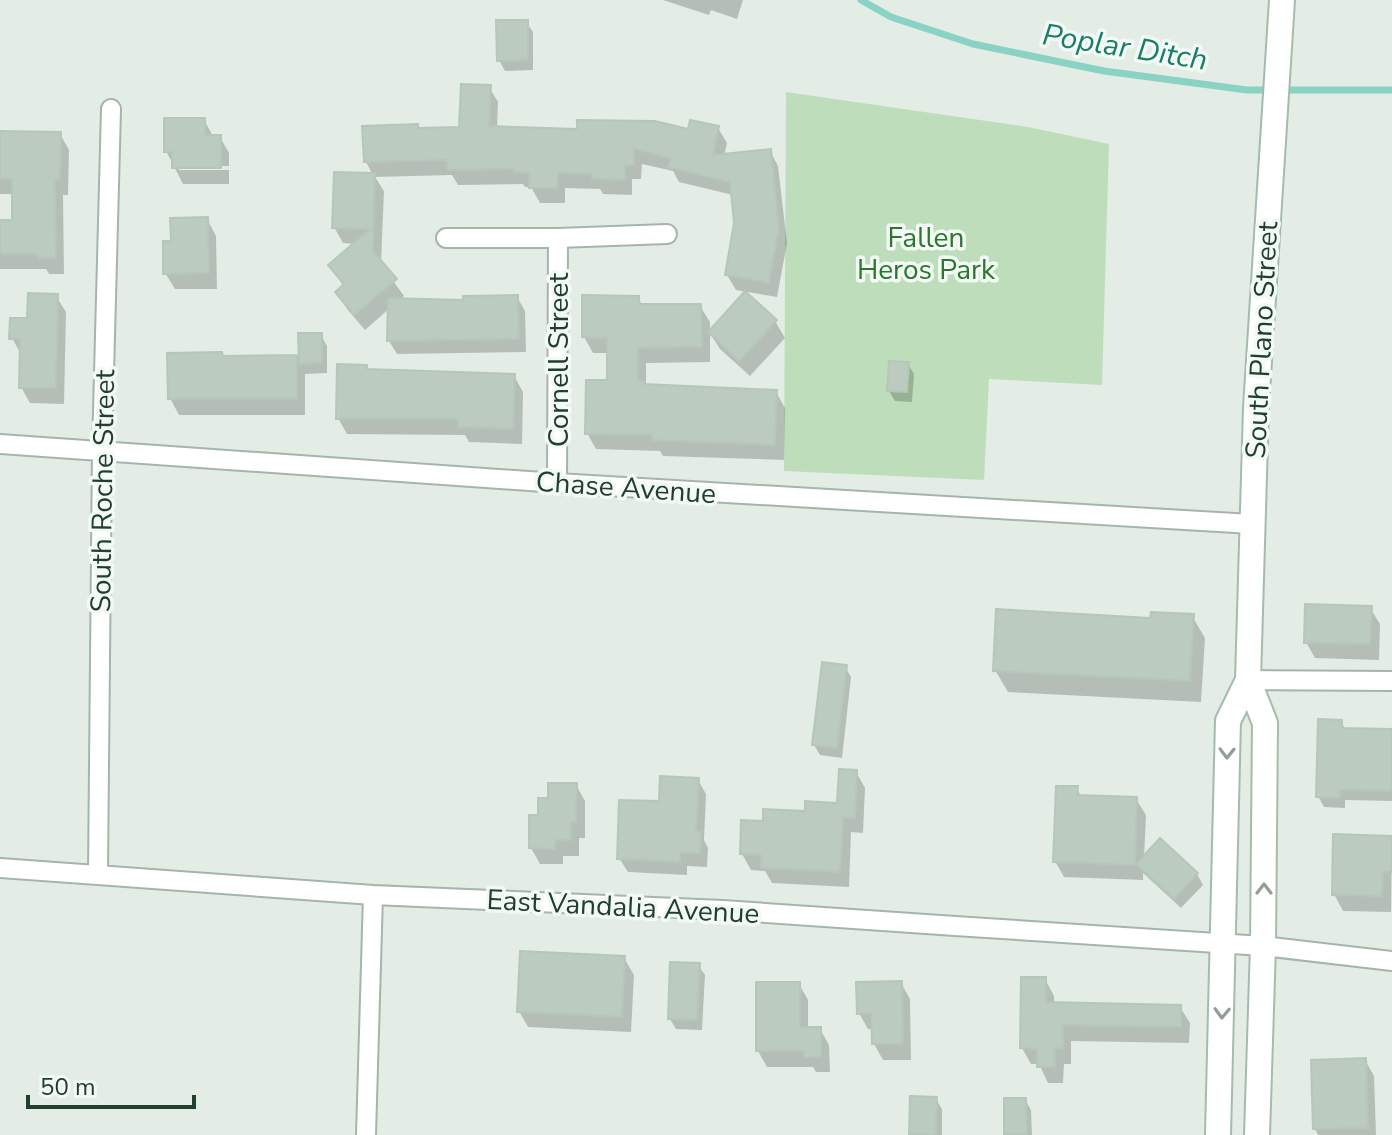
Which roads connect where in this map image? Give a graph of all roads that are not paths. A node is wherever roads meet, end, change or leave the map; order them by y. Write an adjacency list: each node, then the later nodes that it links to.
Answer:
1 (1282, 0): 9 (main road, South Plano Street)
2 (111, 109): 7 (street, South Roche Street)
3 (667, 234): 5 (street)
4 (446, 238): 5 (street)
5 (558, 238): 8 (street, Cornell Street)
6 (0, 444): 7 (street, Chase Avenue)
7 (102, 449): 8 (street, Chase Avenue); 13 (street, South Roche Street)
8 (557, 483): 9 (street, Chase Avenue)
9 (1252, 524): 10 (main road, South Plano Street)
10 (1248, 680): 11 (street); 15 (main road, South Plano Street, one-way to 10); 15 (main road, South Plano Street, one-way to 15)
11 (1392, 681)
12 (0, 868): 13 (street, East Vandalia Avenue)
13 (98, 873): 14 (street, East Vandalia Avenue)
14 (373, 895): 15 (street, East Vandalia Avenue); 17 (street)
15 (1244, 946): 16 (street, East Vandalia Avenue); 18 (main road, South Plano Street, one-way to 18); 19 (main road, South Plano Street)
16 (1392, 961)
17 (366, 1135)
18 (1218, 1135)
19 (1257, 1135)

